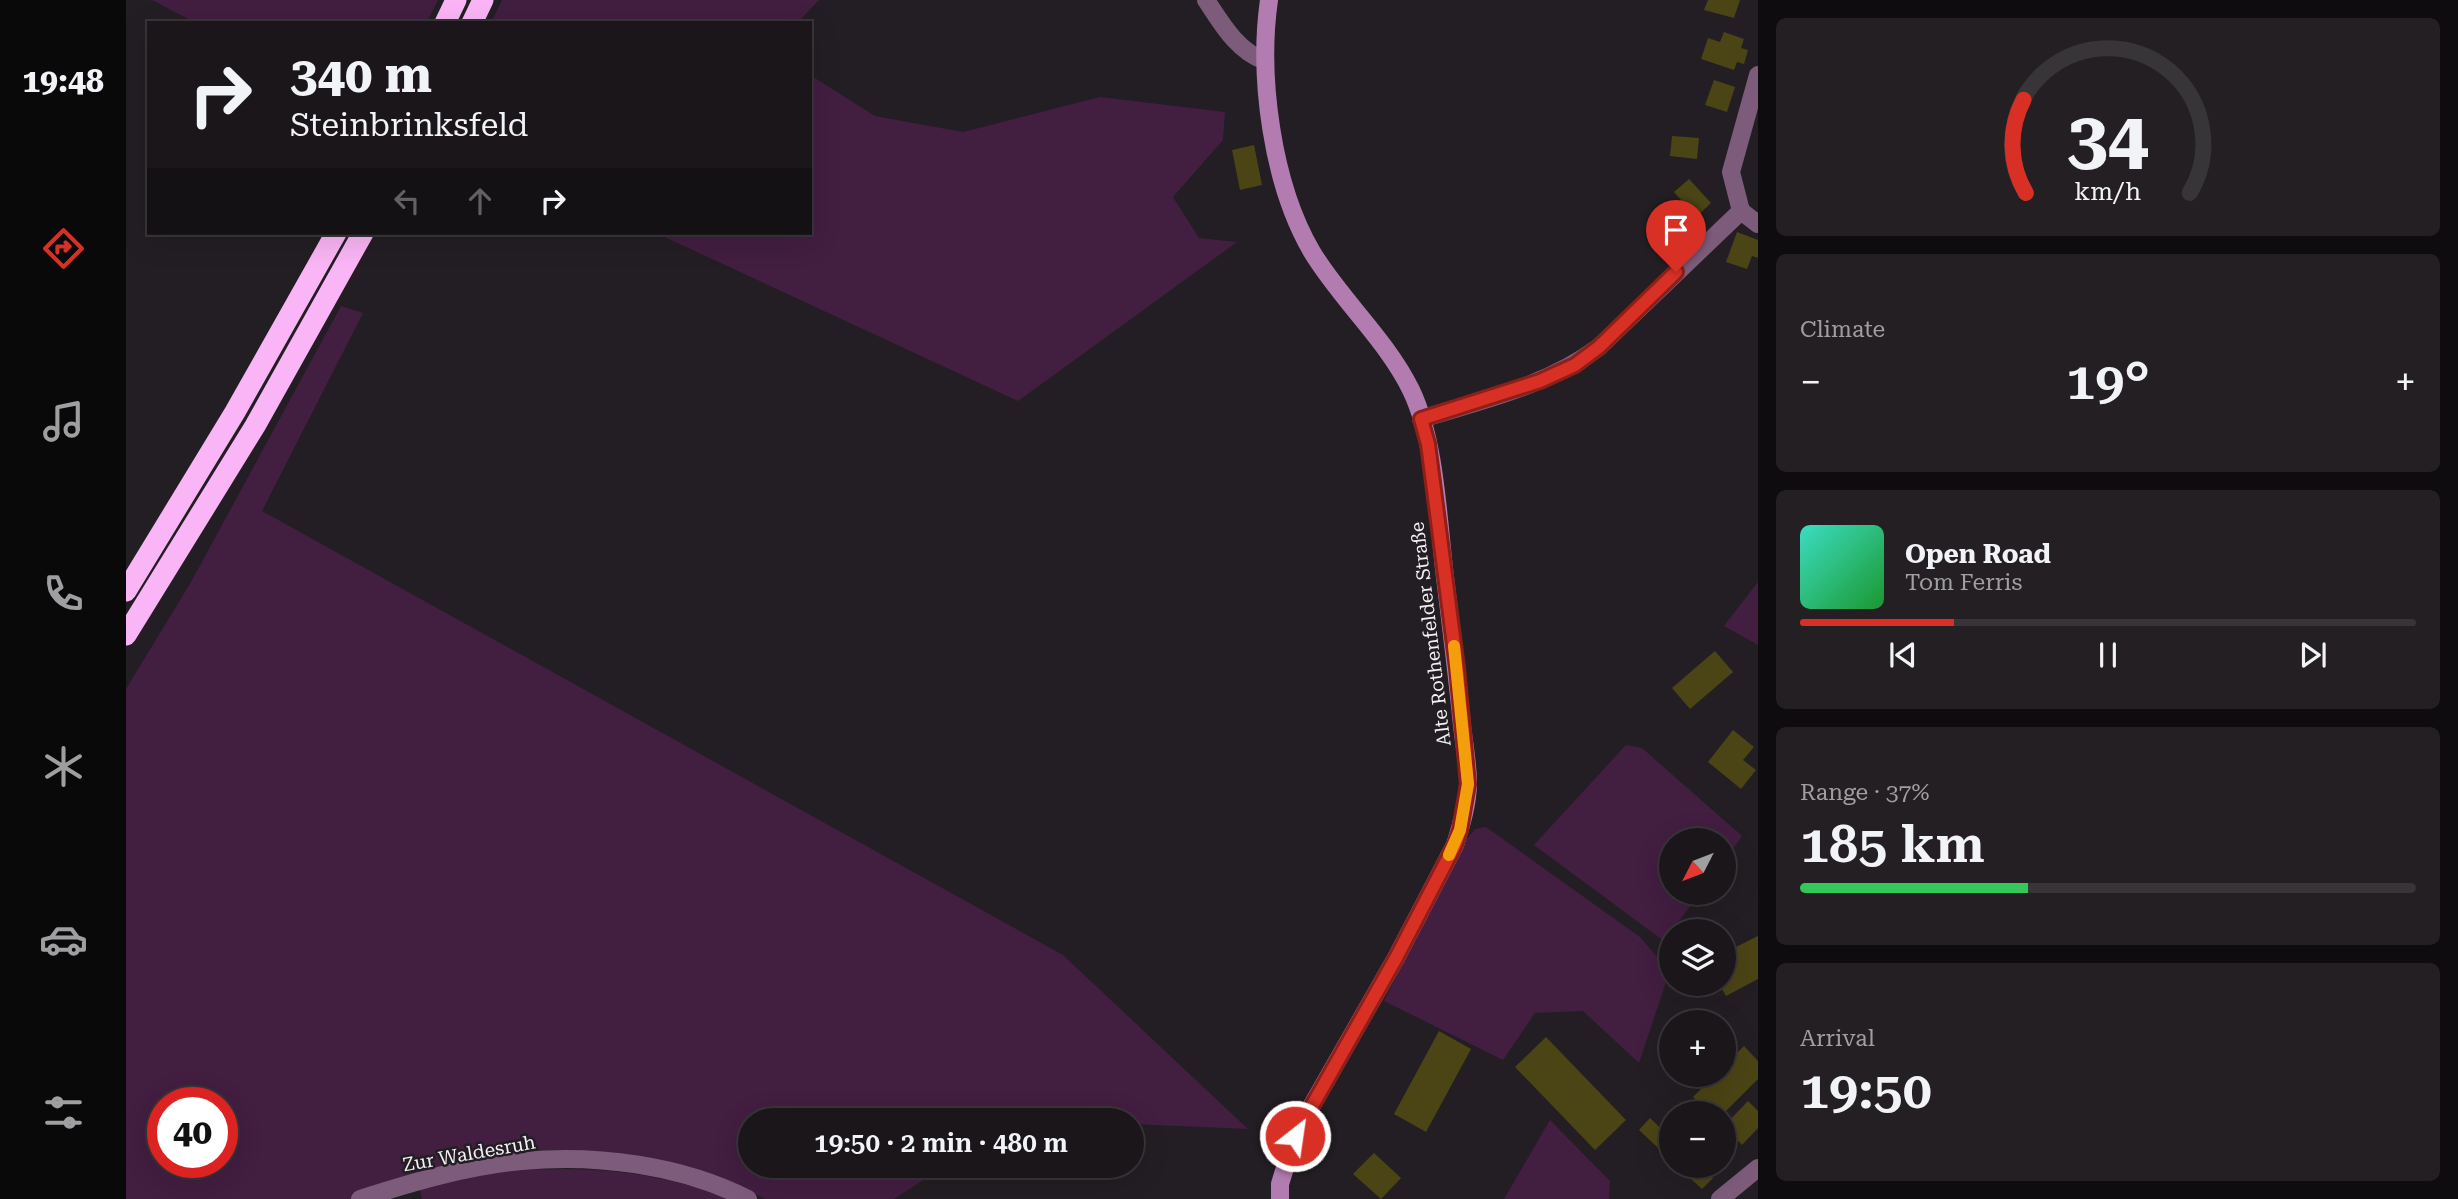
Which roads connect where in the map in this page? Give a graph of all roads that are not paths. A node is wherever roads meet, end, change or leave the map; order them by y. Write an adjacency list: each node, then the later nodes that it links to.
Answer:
1 (456, 0): 5 (highway)
2 (483, 0): 6 (highway)
3 (1206, 0): 7 (street)
4 (1269, 0): 7 (street, Alte Rothenfelder Straße)
5 (446, 21)
6 (473, 21)
7 (1265, 61): 13 (street, Alte Rothenfelder Straße)
8 (1758, 75): 9 (street)
9 (1741, 211): 10 (street); 13 (street)
10 (1758, 224)
11 (335, 235): 14 (highway)
12 (362, 235): 15 (highway)
13 (1421, 419): 19 (street, Alte Rothenfelder Straße)
14 (126, 590)
15 (126, 635)
16 (1758, 1168): 20 (street)
17 (360, 1199): 18 (street, Zur Waldesruh)
18 (748, 1199)
19 (1280, 1199)
20 (1720, 1199)

